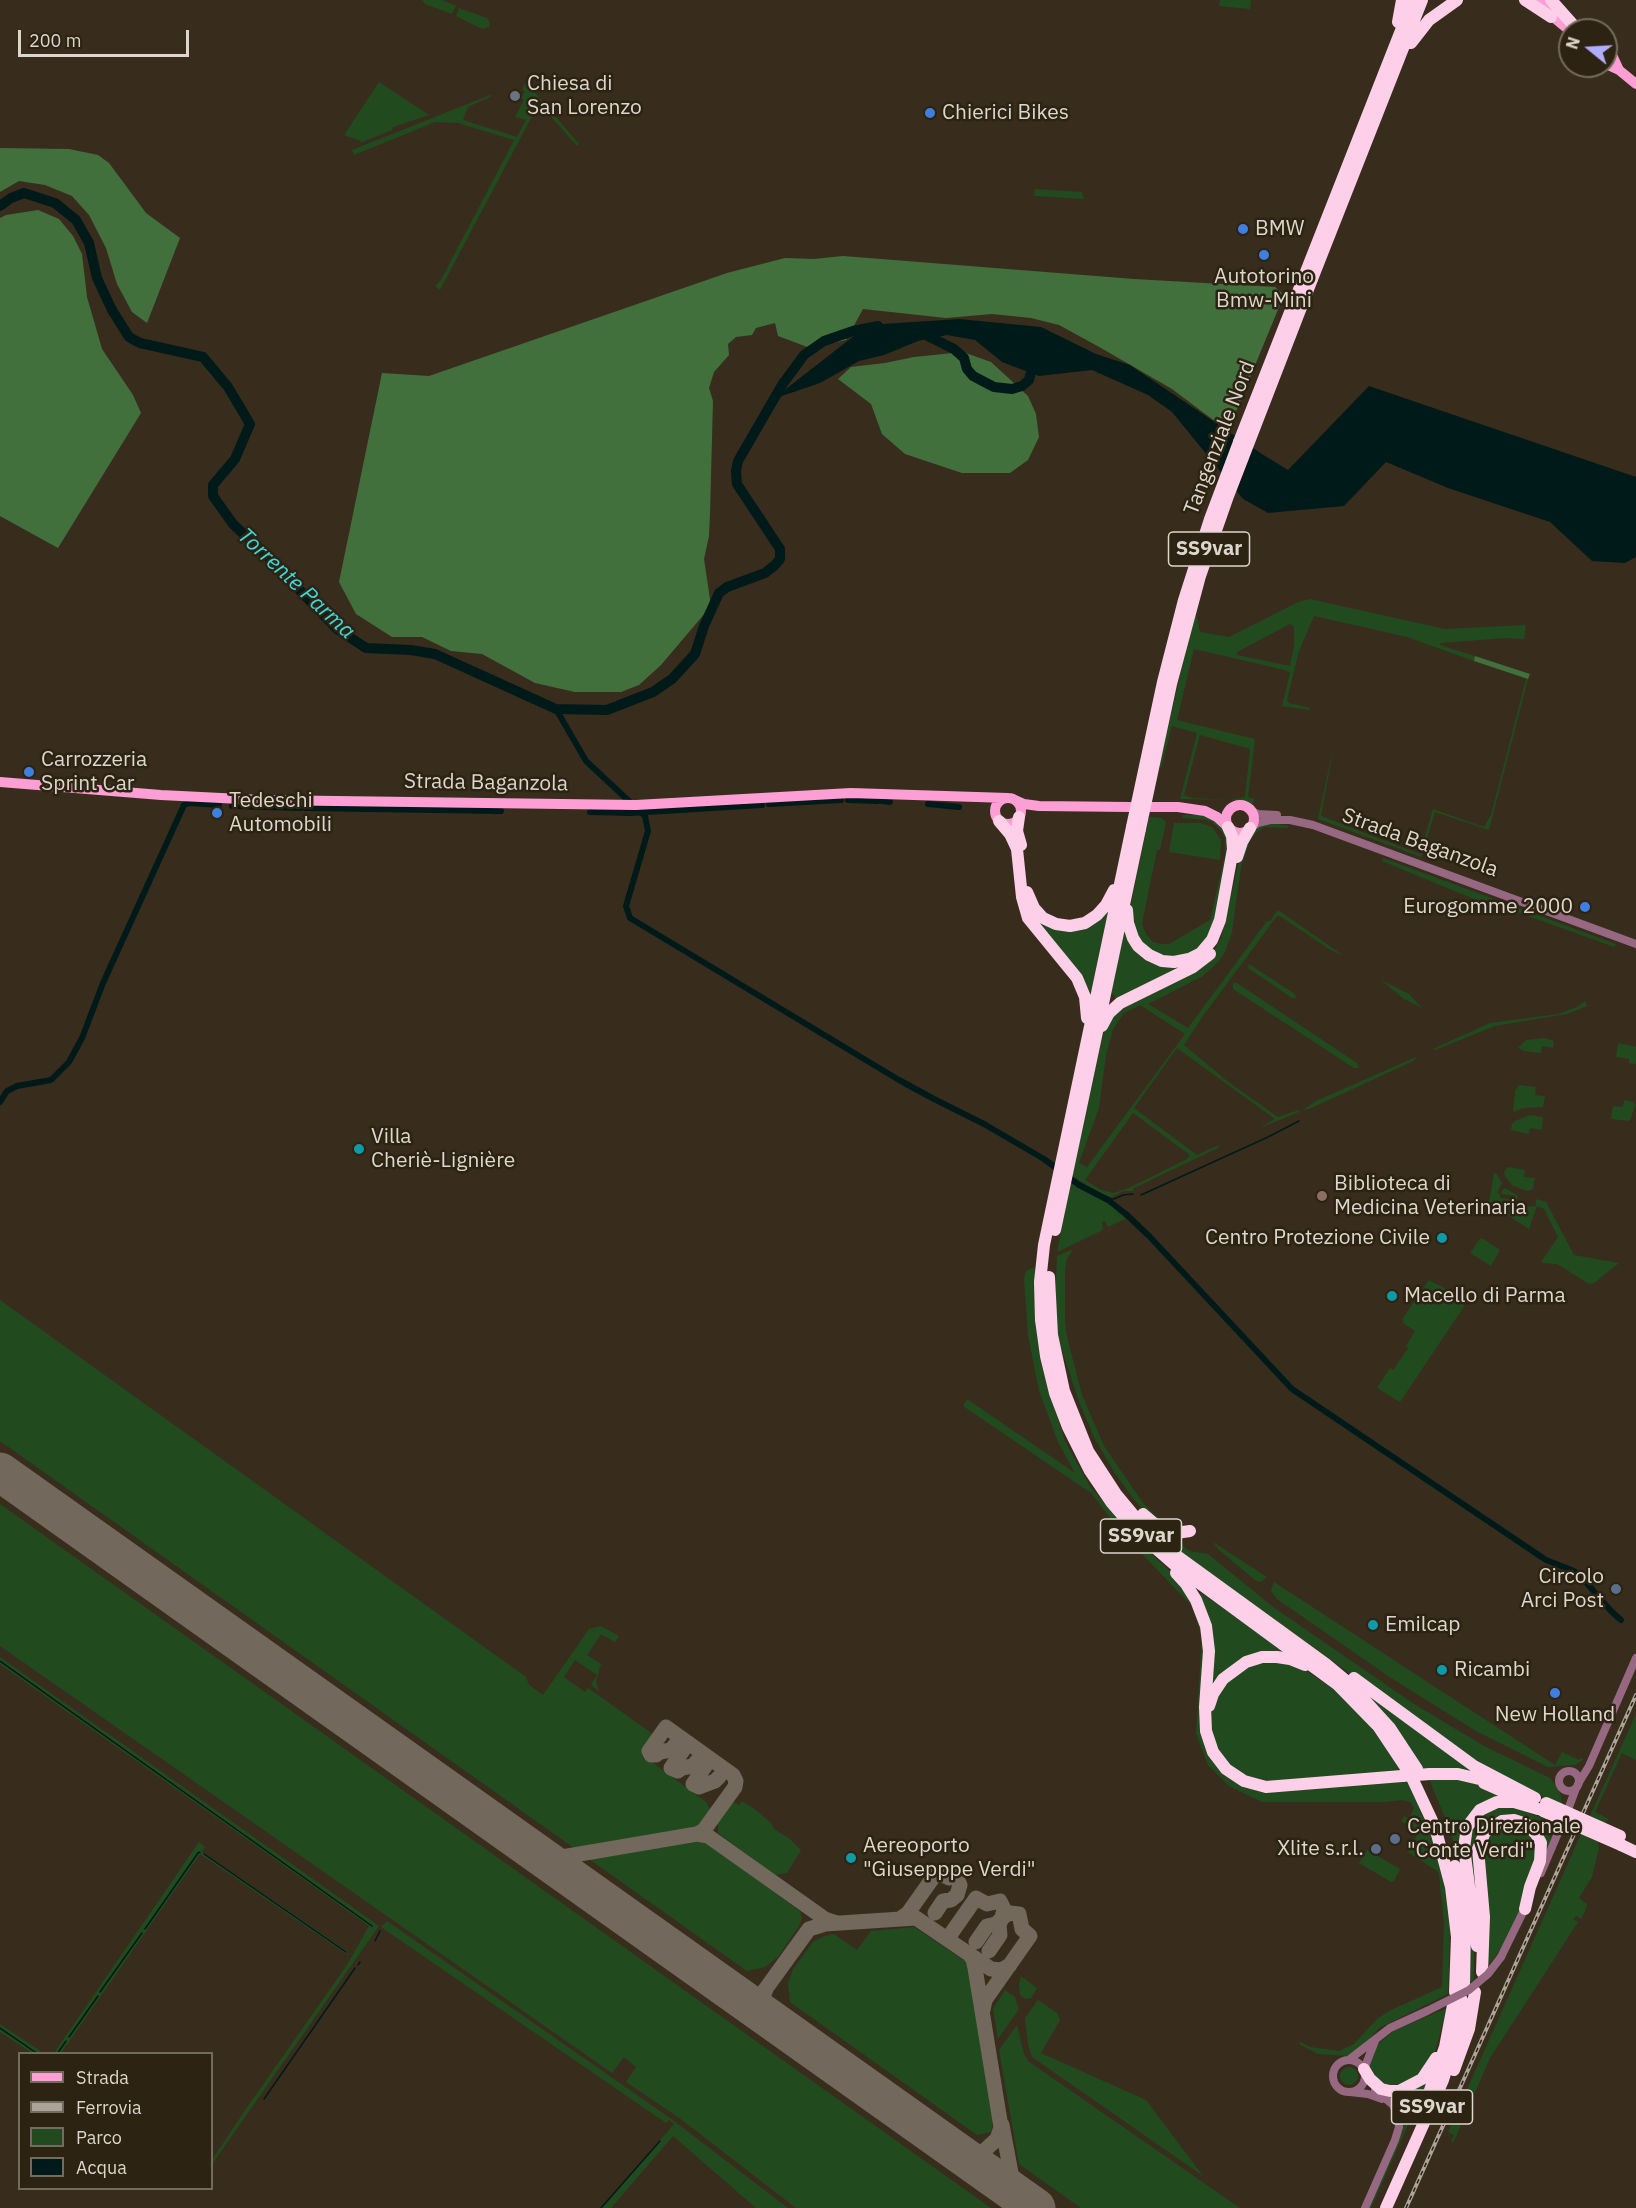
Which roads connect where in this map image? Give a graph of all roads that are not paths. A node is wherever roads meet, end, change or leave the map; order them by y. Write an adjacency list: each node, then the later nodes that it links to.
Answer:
1 (1402, 0): 16 (highway)
2 (1413, 0): 16 (highway)
3 (1422, 0): 15 (highway)
4 (1457, 0): 15 (highway)
5 (1525, 0): 9 (highway)
6 (1531, 0): 9 (main road)
7 (1537, 0): 10 (main road)
8 (1551, 0): 11 (highway)
9 (1551, 17): 12 (main road)
10 (1561, 18)
11 (1566, 18)
12 (1558, 20)
13 (1619, 70): 14 (main road)
14 (1636, 84)
15 (1383, 100): 17 (highway)
16 (1363, 129): 17 (highway)
17 (1308, 278): 32 (highway, Tangenziale Nord / SS9var, bridge)
18 (0, 782): 19 (main road, Strada Baganzola)
19 (972, 798): 20 (main road, Strada Baganzola); 28 (main road)
20 (1012, 799): 21 (main road, Strada Baganzola); 27 (main road); 28 (main road)
21 (1039, 806): 22 (main road, Strada Baganzola); 27 (main road, Strada Baganzola)
22 (1130, 807)
23 (1151, 807): 24 (main road, Strada Baganzola)
24 (1178, 807): 25 (main road, Strada Baganzola); 30 (main road, Strada Baganzola)
25 (1233, 807): 26 (main road, Strada Baganzola); 30 (main road)
26 (1250, 810): 29 (street, Strada Baganzola); 31 (main road)
27 (1019, 817): 28 (main road, Strada Baganzola); 32 (highway)
28 (998, 819): 36 (highway)
29 (1291, 820): 31 (street, Strada Baganzola); 34 (street, Strada Baganzola)
30 (1228, 827): 31 (main road, Strada Baganzola); 33 (highway)
31 (1250, 828): 35 (highway)
32 (1134, 830): 33 (highway, SS9var); 36 (highway, SS9var)
33 (1137, 846): 35 (highway, SS9var)
34 (1636, 944)
35 (1090, 1064): 37 (highway, SS9var)
36 (1074, 1098): 37 (highway, SS9var)
37 (1070, 1139): 38 (highway, SS9var)
38 (1055, 1207): 39 (highway, SS9var); 40 (highway, SS9var)
39 (1053, 1341): 41 (highway); 42 (highway, SS9var)
40 (1117, 1509): 44 (highway, SS9var); 45 (highway)
41 (1190, 1531)
42 (1275, 1627): 48 (highway, SS9var); 51 (highway)
43 (1636, 1658): 46 (street)
44 (1357, 1702): 45 (highway); 48 (highway, SS9var)
45 (1206, 1722): 48 (highway)
46 (1592, 1755): 47 (street); 49 (street)
47 (1569, 1771): 49 (street); 50 (street)
48 (1416, 1775): 51 (highway); 57 (highway, SS9var)
49 (1578, 1785): 50 (street); 50 (street)
50 (1562, 1787)
51 (1541, 1806): 53 (highway, bridge); 57 (highway)
52 (1562, 1826): 56 (street)
53 (1622, 1841): 54 (highway); 55 (highway)
54 (1636, 1843)
55 (1636, 1852)
56 (1525, 1909): 57 (highway); 58 (street, bridge)
57 (1469, 1991): 60 (highway); 63 (highway, SS9var); 64 (highway, SS9var)
58 (1375, 2041): 59 (street); 60 (street)
59 (1350, 2059): 60 (street); 61 (street)
60 (1365, 2071): 61 (street); 62 (street)
61 (1350, 2092): 62 (street)
62 (1363, 2208)
63 (1377, 2208)
64 (1386, 2208)

